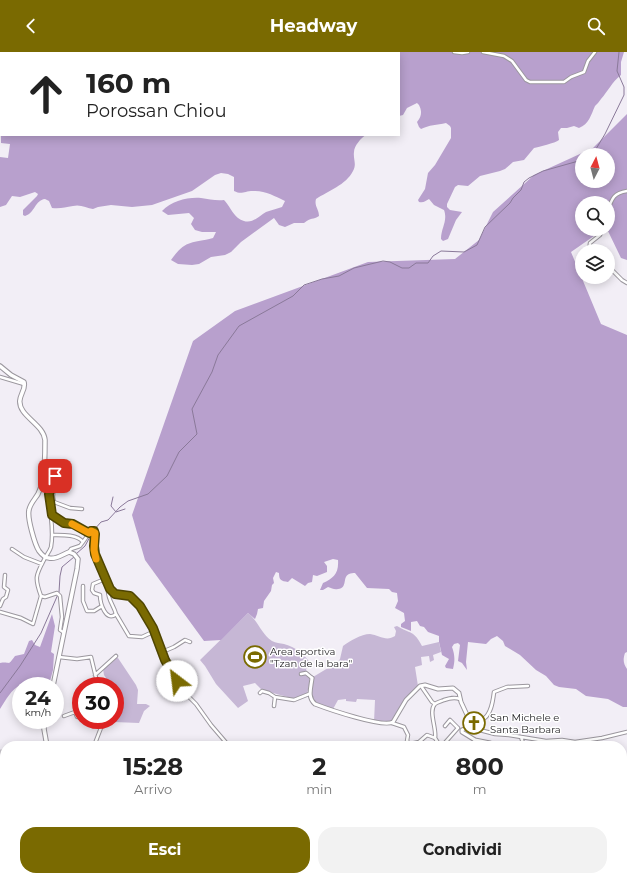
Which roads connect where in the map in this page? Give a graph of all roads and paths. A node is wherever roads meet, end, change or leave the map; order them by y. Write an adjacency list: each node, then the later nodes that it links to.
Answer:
1 (454, 52): 2 (street)
2 (468, 52)
3 (483, 52): 4 (street)
4 (596, 52)
5 (627, 191): 6 (street)
6 (615, 196)
7 (599, 236): 8 (street)
8 (590, 244)
9 (615, 273): 10 (street)
10 (627, 283)
11 (0, 366): 13 (main road)
12 (0, 377): 13 (street)
13 (25, 385): 21 (main road)
14 (82, 509): 15 (street)
15 (52, 515): 16 (street); 17 (street)
16 (89, 533): 18 (street); 24 (street)
17 (52, 535): 18 (street); 21 (street)
18 (83, 542): 20 (street)
19 (12, 548): 22 (street)
20 (70, 552): 21 (main road); 32 (main road)
21 (45, 557): 22 (street)
22 (42, 564): 27 (street)
23 (5, 575): 28 (street)
24 (106, 579): 26 (street); 29 (street)
25 (84, 586): 29 (street)
26 (110, 589): 31 (street); 33 (street)
27 (41, 596): 30 (street); 32 (street)
28 (0, 606)
29 (102, 606): 31 (street)
30 (0, 612)
31 (116, 614): 33 (street)
32 (63, 632): 37 (main road)
33 (155, 632): 35 (street)
34 (190, 642): 35 (street)
35 (162, 652): 65 (street)
36 (116, 656): 39 (street)
37 (58, 657): 39 (street); 40 (main road)
38 (301, 674): 41 (street)
39 (94, 675)
40 (55, 677)
41 (312, 678): 45 (street)
42 (420, 686): 47 (street); 48 (street); 53 (street)
43 (528, 686): 52 (street)
44 (260, 693): 46 (street)
45 (310, 694): 46 (street); 53 (street)
46 (275, 697): 49 (street)
47 (460, 699): 48 (street); 52 (street)
48 (435, 704): 61 (street)
49 (274, 706)
50 (72, 713): 51 (street)
51 (64, 716)
52 (468, 719): 55 (street)
53 (392, 723): 66 (street)
54 (445, 726): 58 (street)
55 (468, 727): 58 (street); 60 (street)
56 (44, 729): 63 (main road)
57 (101, 729): 64 (street)
58 (460, 729): 62 (street); 69 (street)
59 (627, 732): 74 (street)
60 (521, 737): 71 (street); 72 (street)
61 (435, 738): 67 (street); 68 (street)
62 (475, 740): 70 (street)
63 (46, 741)
64 (96, 741)
65 (225, 741)
66 (407, 741)
67 (420, 741)
68 (437, 741)
69 (447, 741)
70 (480, 741)
71 (522, 741)
72 (543, 741): 73 (street)
73 (568, 741)
74 (582, 741)

